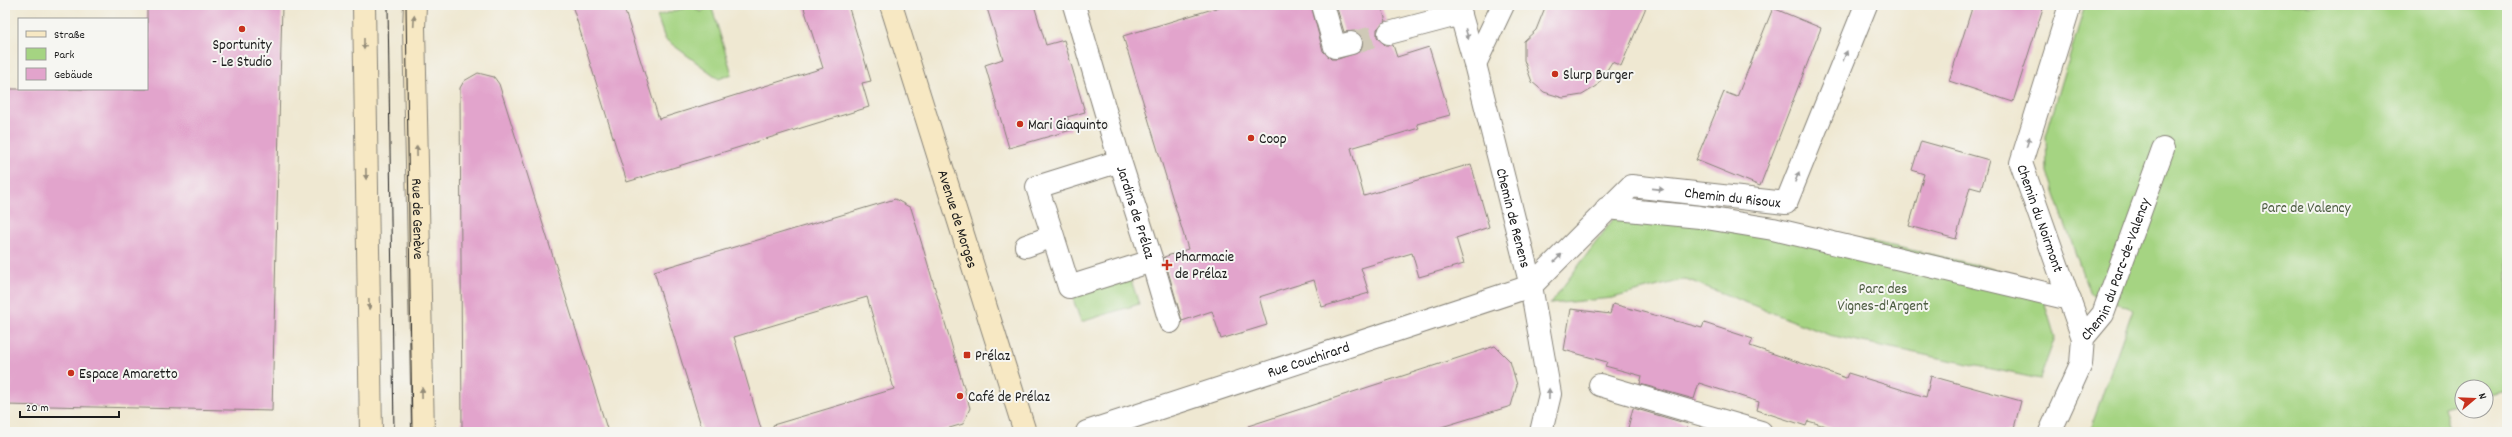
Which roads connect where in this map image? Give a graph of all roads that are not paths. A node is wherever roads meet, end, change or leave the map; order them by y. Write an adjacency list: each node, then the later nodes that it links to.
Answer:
1 (364, 5): 24 (main road, one-way to 24)
2 (415, 5): 25 (main road, Rue de Genève, one-way to 2)
3 (891, 5): 26 (main road, Avenue de Morges)
4 (1074, 5): 14 (street)
5 (1323, 5): 11 (street)
6 (1504, 5): 12 (street)
7 (1866, 5): 15 (street, Chemin du Risoux, one-way to 7)
8 (2070, 5): 20 (street, Chemin du Noirmont, one-way to 8)
9 (1459, 9): 10 (street); 12 (street, Chemin de Renens, one-way to 12)
10 (1390, 33)
11 (1351, 43)
12 (1475, 64): 19 (street, Chemin de Renens)
13 (2163, 149): 22 (street, Chemin du Parc-de-Valency)
14 (1120, 161): 16 (street, Jardins de Prélaz); 18 (street, Jardins de Prélaz)
15 (1607, 208): 19 (street, Chemin du Risoux, one-way to 15); 20 (street)
16 (1053, 236): 17 (street); 18 (street, Jardins de Prélaz)
17 (1026, 246)
18 (1152, 261): 21 (street)
19 (1531, 286): 27 (street, Rue Couchirard); 28 (street, Chemin de Renens, one-way to 19)
20 (2070, 299): 22 (street, Chemin du Noirmont)
21 (1170, 322)
22 (2083, 338): 30 (street, Chemin du Parc-de-Valency)
23 (1600, 385): 29 (street)
24 (371, 432)
25 (423, 432)
26 (1025, 432)
27 (1087, 432)
28 (1541, 432)
29 (1761, 432)
30 (2050, 432)

